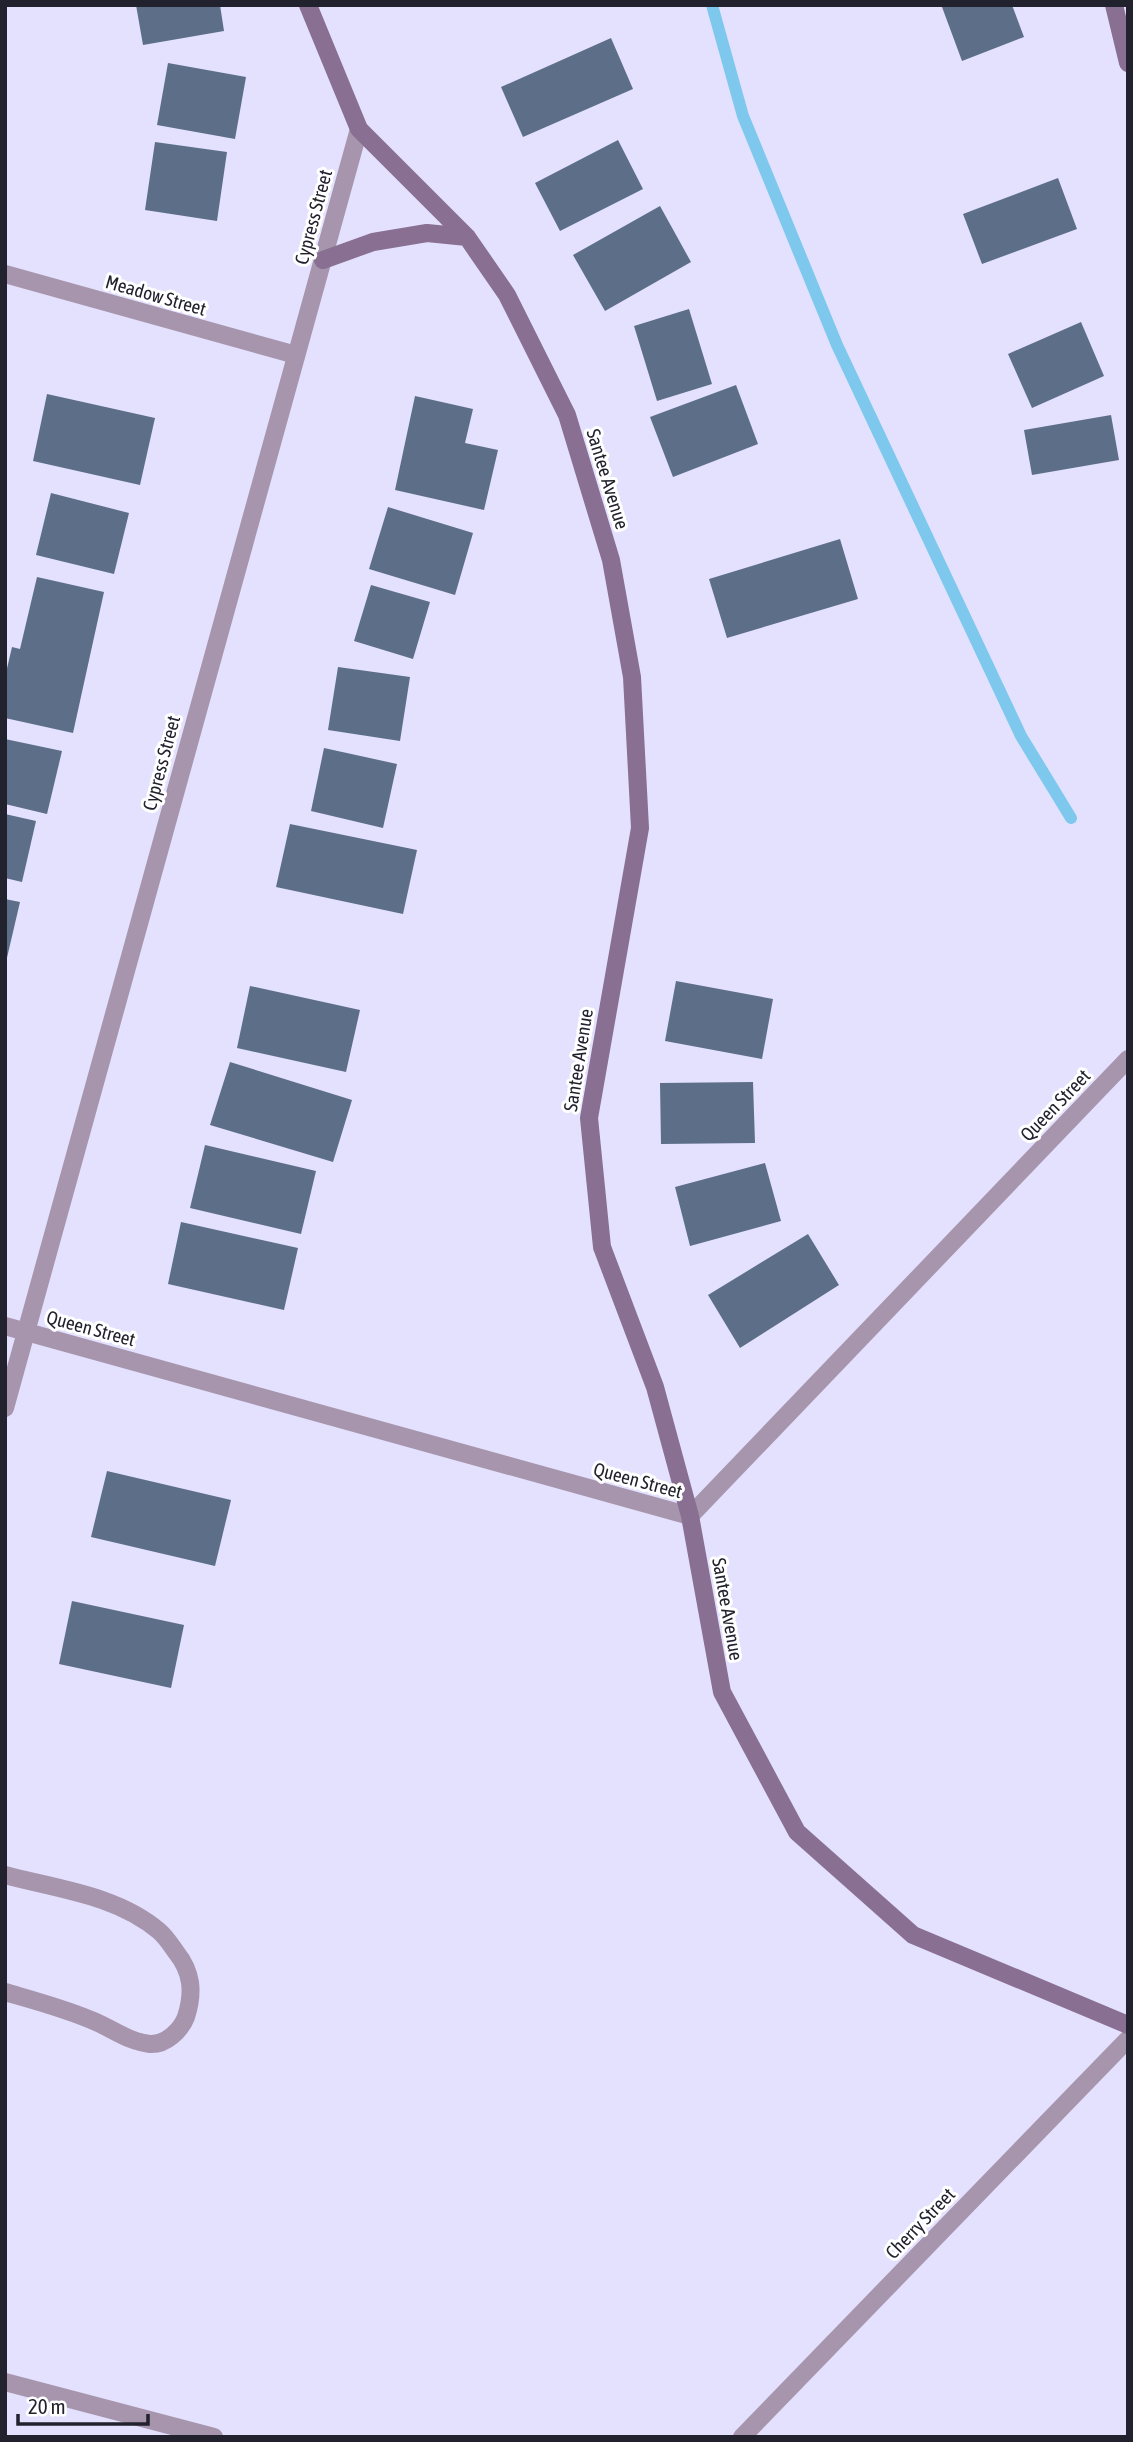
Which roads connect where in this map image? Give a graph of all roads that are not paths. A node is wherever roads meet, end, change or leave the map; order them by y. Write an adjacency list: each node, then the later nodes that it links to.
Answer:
1 (308, 5): 4 (street, Santee Avenue)
2 (1114, 5): 3 (street)
3 (1128, 63)
4 (359, 129): 5 (street, Santee Avenue); 6 (street, Cypress Street)
5 (467, 237): 6 (street); 13 (street, Santee Avenue)
6 (323, 260): 8 (street, Cypress Street)
7 (5, 274): 8 (street, Meadow Street)
8 (296, 355): 11 (street, Cypress Street)
9 (1128, 1059): 13 (street, Queen Street)
10 (5, 1326): 11 (street, Queen Street)
11 (26, 1332): 12 (street, Cypress Street); 13 (street, Queen Street)
12 (5, 1408)
13 (690, 1516): 16 (street, Santee Avenue)
14 (5, 1875): 15 (street)
15 (5, 1992)
16 (1128, 2025)
17 (1128, 2039): 20 (street, Cherry Street)
18 (5, 2382): 19 (street)
19 (214, 2437)
20 (742, 2437)

